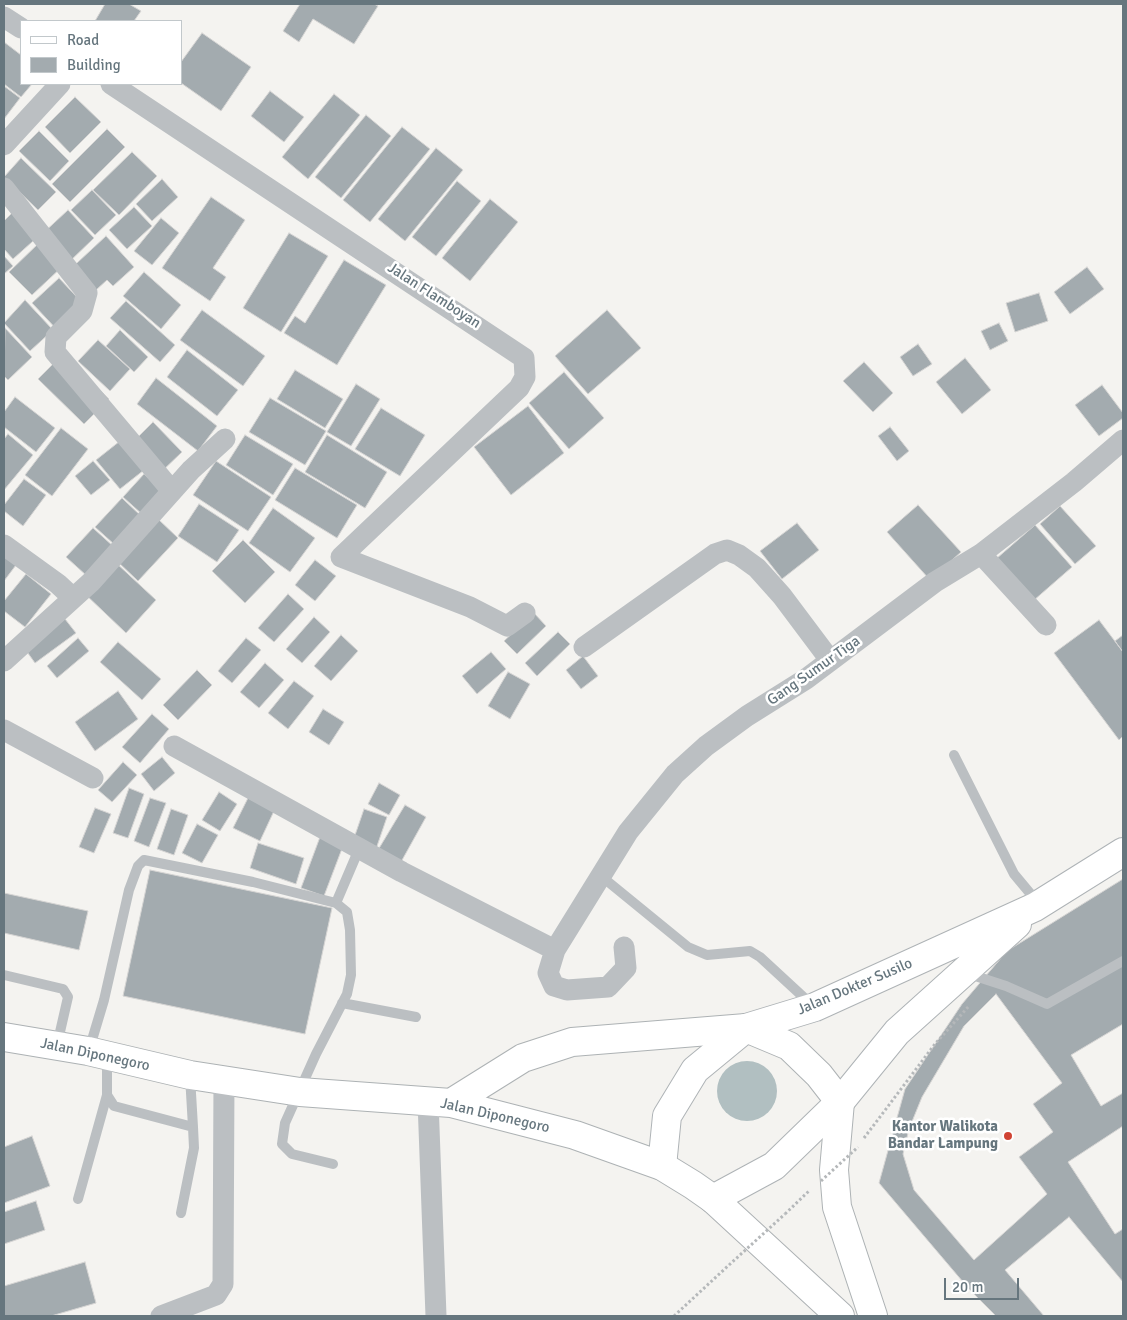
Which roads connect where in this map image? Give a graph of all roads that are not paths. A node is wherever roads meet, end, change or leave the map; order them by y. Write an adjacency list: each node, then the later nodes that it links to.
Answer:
1 (4, 17): 2 (street)
2 (20, 27)
3 (59, 85): 5 (street)
4 (113, 85): 13 (street, Jalan Flamboyan)
5 (4, 145)
6 (4, 188): 9 (street)
7 (225, 439): 9 (street)
8 (1123, 440): 11 (street, Gang Sumur Tiga)
9 (172, 491): 12 (street)
10 (4, 545): 12 (street)
11 (981, 554): 14 (street); 16 (street, Gang Sumur Tiga)
12 (73, 598): 17 (street)
13 (524, 613)
14 (1046, 626)
15 (584, 647): 16 (street)
16 (830, 660): 24 (street, Gang Sumur Tiga)
17 (4, 661)
18 (4, 730): 21 (street)
19 (174, 746): 22 (street)
20 (954, 756): 26 (lane)
21 (92, 778)
22 (359, 849): 25 (lane); 28 (street)
23 (1123, 852): 26 (main road, Jalan Dokter Susilo)
24 (601, 876): 28 (street, Gang Sumur Tiga); 33 (lane)
25 (336, 903): 32 (lane); 38 (lane)
26 (1037, 906): 30 (main road, Jalan Dokter Susilo); 33 (main road, Jalan Dokter Susilo)
27 (624, 947): 28 (street, Gang Sumur Tiga)
28 (555, 950)
29 (1123, 962): 30 (lane)
30 (964, 973): 44 (main road, Jalan Dokter Susilo)
31 (4, 975): 37 (lane)
32 (342, 1003): 34 (lane); 41 (lane)
33 (815, 1007): 35 (main road, Jalan Dokter Susilo)
34 (416, 1018)
35 (746, 1028): 43 (main road); 44 (main road); 47 (main road, Jalan Dokter Susilo)
36 (4, 1036): 37 (main road, Jalan Diponegoro)
37 (56, 1046): 38 (main road, Jalan Diponegoro)
38 (98, 1054): 39 (main road, Jalan Diponegoro); 42 (lane)
39 (190, 1075): 40 (main road, Jalan Diponegoro); 45 (lane)
40 (224, 1080): 41 (main road, Jalan Diponegoro); 51 (street)
41 (300, 1092): 43 (main road, Jalan Diponegoro); 46 (lane)
42 (107, 1095): 45 (lane); 48 (lane)
43 (439, 1102): 47 (main road, Jalan Diponegoro); 52 (street)
44 (840, 1102): 49 (main road, Jalan Dokter Susilo); 54 (main road)
45 (193, 1127): 50 (lane)
46 (333, 1164)
47 (662, 1166): 49 (main road, Jalan Diponegoro)
48 (78, 1199)
49 (713, 1199): 53 (main road, Jalan Diponegoro)
50 (180, 1213)
51 (161, 1316)
52 (436, 1316)
53 (840, 1316)
54 (873, 1316)

